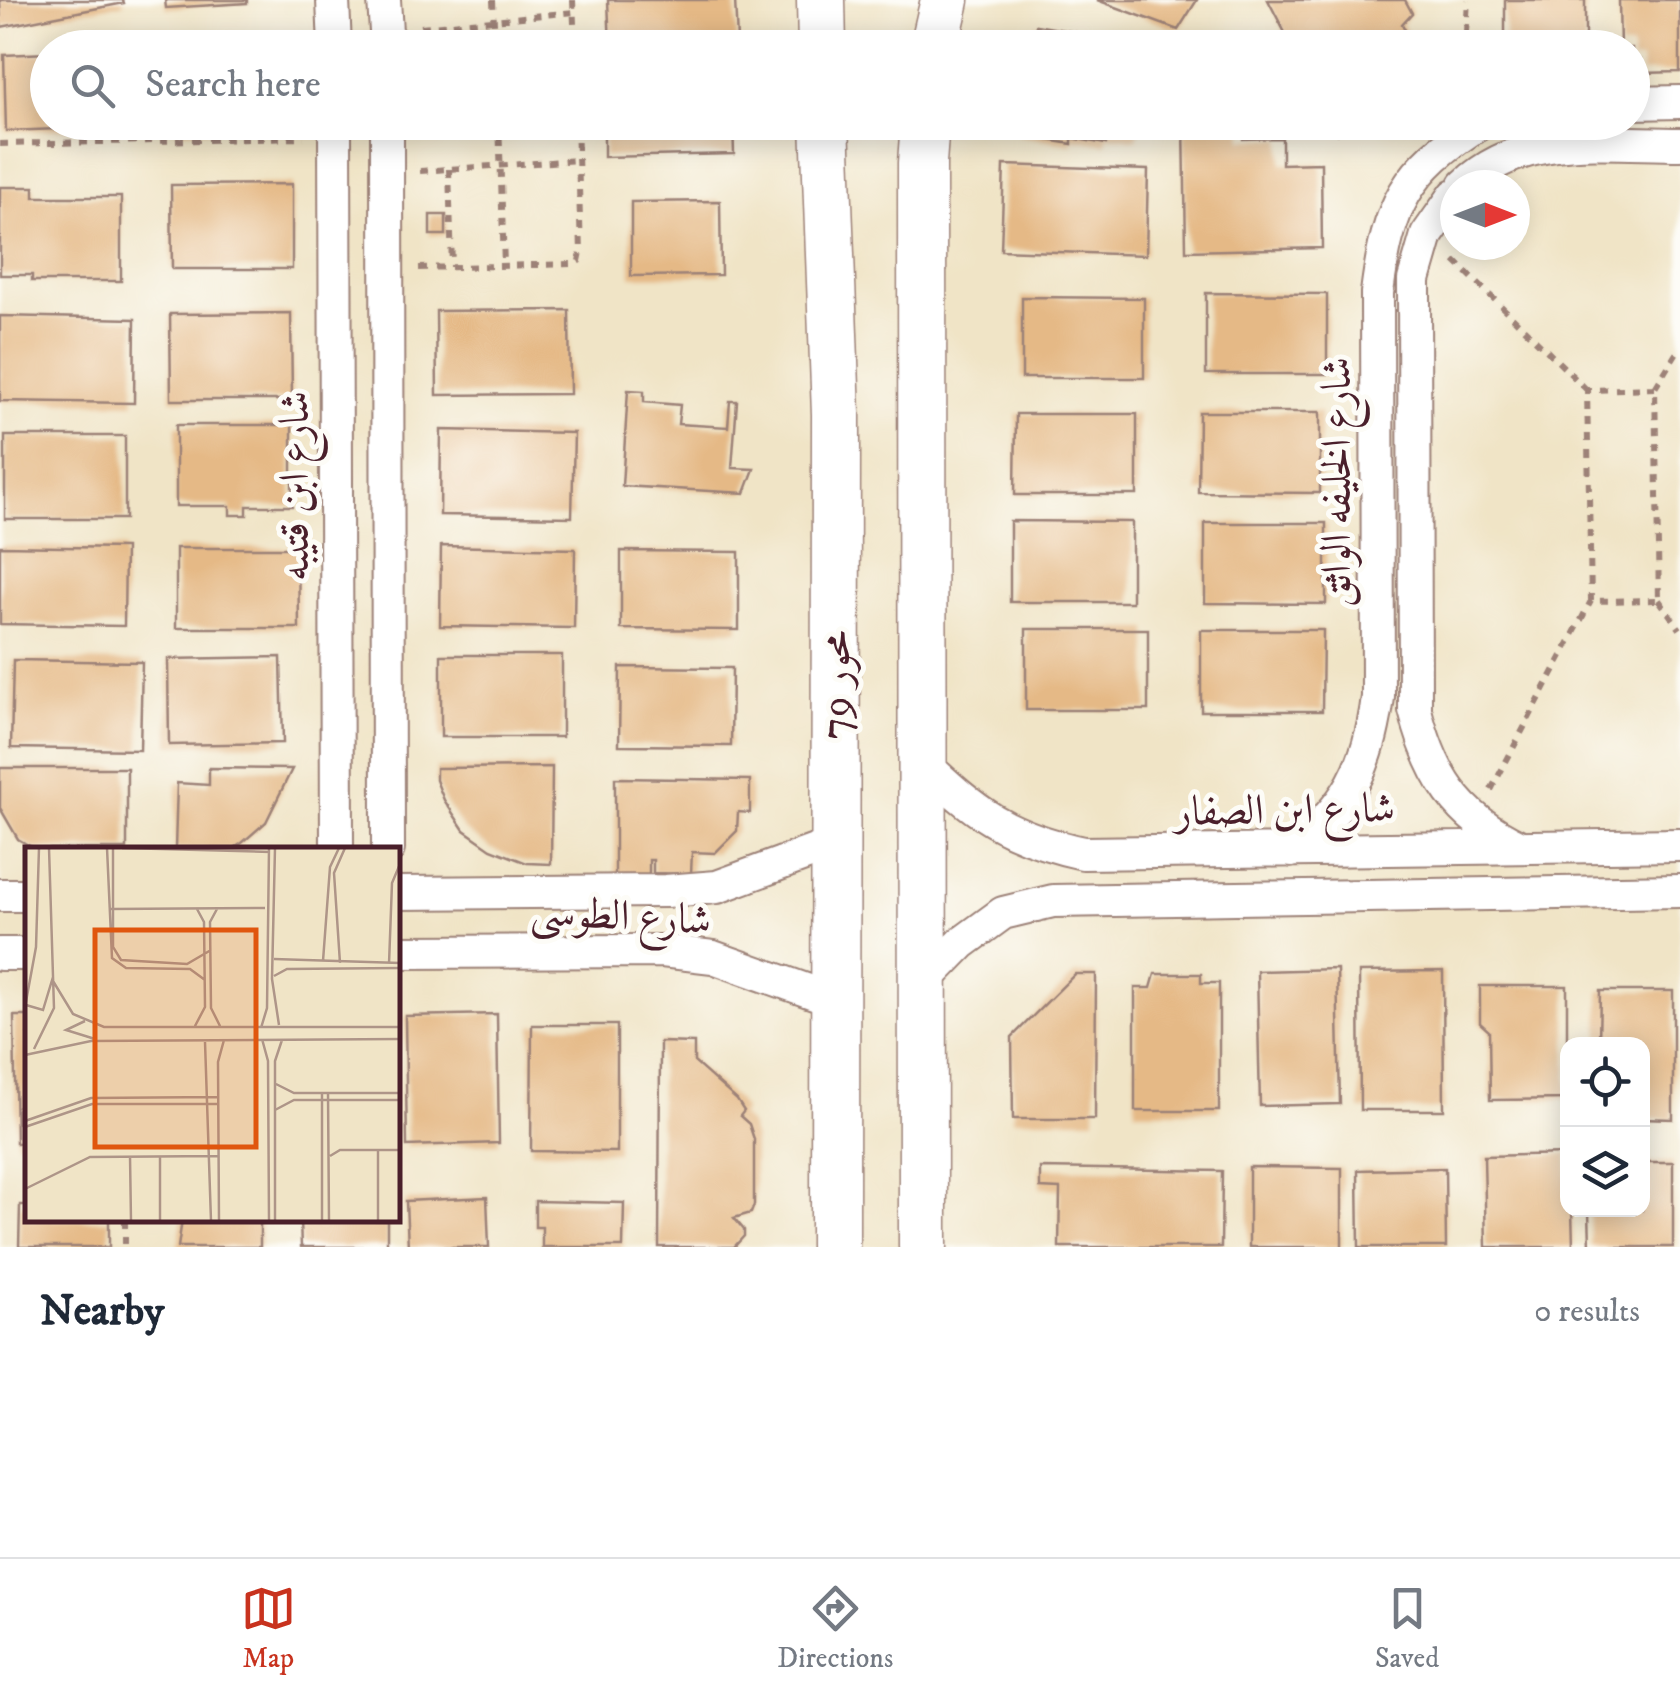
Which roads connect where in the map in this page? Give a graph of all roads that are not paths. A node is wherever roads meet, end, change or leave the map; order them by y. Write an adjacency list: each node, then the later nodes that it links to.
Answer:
1 (333, 0): 3 (street)
2 (945, 0): 4 (main road)
3 (334, 30)
4 (938, 30)
5 (1650, 102): 6 (street)
6 (1680, 102)
7 (335, 140): 18 (street, شارع ابن قتيبه)
8 (388, 140): 19 (street)
9 (826, 140): 16 (main road, محور 79)
10 (924, 140): 15 (main road, محور 79)
11 (1458, 140): 21 (street, شارع الخليفه الواثق)
12 (1680, 144): 13 (street)
13 (1484, 170)
14 (1440, 217): 20 (street, شارع الخليفه الواثق)
15 (920, 760): 21 (street, شارع ابن الصفار); 26 (main road, محور 79)
16 (834, 844): 23 (street, شارع الطوسى); 27 (main road, محور 79)
17 (1680, 845): 20 (street, شارع ابن الصفار)
18 (337, 847)
19 (388, 847)
20 (1524, 848): 21 (street, شارع ابن الصفار); 24 (street)
21 (1291, 850)
22 (1680, 892): 24 (street, شارع ابن الصفار)
23 (400, 893)
24 (1525, 895): 26 (street, شارع ابن الصفار)
25 (400, 952): 27 (street, شارع الطوسى)
26 (921, 985): 29 (main road, محور 79)
27 (834, 1000): 28 (main road, محور 79)
28 (835, 1247)
29 (922, 1247)

